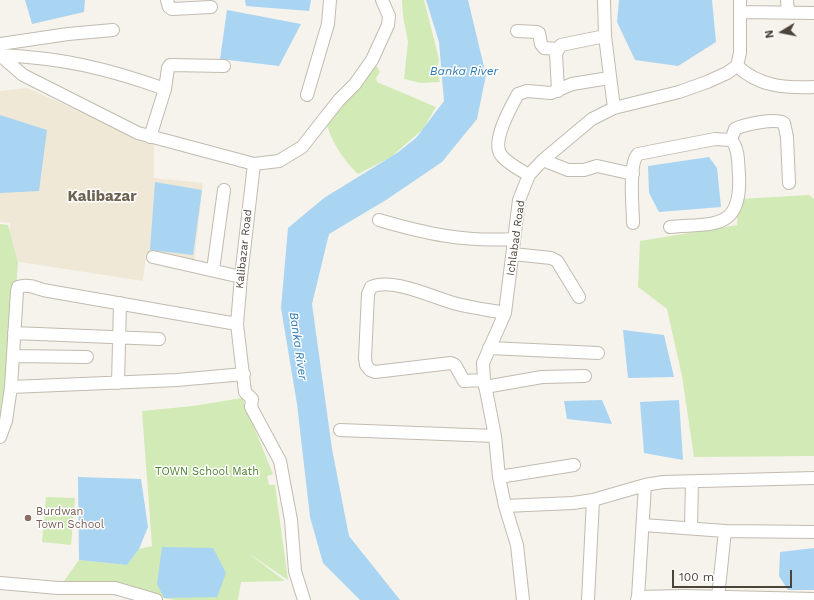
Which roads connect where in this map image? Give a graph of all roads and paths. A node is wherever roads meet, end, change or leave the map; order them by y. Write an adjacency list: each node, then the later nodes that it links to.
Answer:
1 (167, 0): 7 (street)
2 (330, 0): 21 (street)
3 (382, 0): 26 (street)
4 (604, 0): 11 (street)
5 (740, 6): 6 (street); 16 (street)
6 (788, 6): 8 (street)
7 (211, 7)
8 (814, 12)
9 (113, 30): 12 (street)
10 (517, 31): 13 (street)
11 (605, 36): 13 (street); 17 (street)
12 (0, 44)
13 (558, 49): 20 (street)
14 (0, 55): 19 (street); 23 (street)
15 (224, 66): 19 (street)
16 (737, 66): 18 (street); 22 (street, Ichlabad Road)
17 (609, 78): 20 (street); 22 (street)
18 (814, 87)
19 (165, 88): 23 (street)
20 (558, 91): 28 (street)
21 (307, 95)
22 (614, 108): 25 (street, Ichlabad Road)
23 (150, 137): 26 (street)
24 (731, 140): 27 (street); 29 (street); 33 (street)
25 (543, 160): 27 (street); 28 (street, Ichlabad Road)
26 (254, 164): 38 (street, Kalibazar Road)
27 (633, 174): 32 (street)
28 (529, 176): 34 (street, Ichlabad Road)
29 (789, 183)
30 (224, 190): 37 (street)
31 (379, 220): 34 (street)
32 (633, 222)
33 (670, 227)
34 (514, 239): 35 (street, Ichlabad Road)
35 (512, 254): 39 (street); 41 (street, Ichlabad Road)
36 (153, 257): 37 (street)
37 (213, 270): 38 (street)
38 (241, 277): 42 (street, Kalibazar Road)
39 (579, 297)
40 (120, 303): 42 (street); 43 (street); 44 (street)
41 (505, 313): 46 (street, Ichlabad Road); 53 (street)
42 (237, 324): 50 (street, Kalibazar Road)
43 (14, 333): 44 (street); 48 (street)
44 (119, 336): 45 (street); 52 (street)
45 (159, 339)
46 (489, 348): 47 (street); 53 (street, Ichlabad Road)
47 (598, 353)
48 (13, 356): 49 (street); 54 (street)
49 (87, 357)
50 (244, 374): 52 (street); 70 (street, Kalibazar Road)
51 (585, 376): 53 (street)
52 (118, 383): 54 (street)
53 (484, 384): 56 (street, Ichlabad Road)
54 (11, 387): 57 (street)
55 (340, 430): 56 (street)
56 (495, 436): 59 (street, Ichlabad Road)
57 (0, 437)
58 (574, 465): 59 (street)
59 (499, 477): 64 (street, Ichlabad Road)
60 (814, 478): 61 (street)
61 (692, 482): 62 (street); 66 (street)
62 (645, 485): 63 (street); 65 (street)
63 (593, 500): 64 (street); 77 (street)
64 (505, 506): 76 (street, Ichlabad Road)
65 (643, 525): 66 (street); 72 (street)
66 (691, 528): 67 (street)
67 (725, 531): 68 (street); 71 (street)
68 (814, 532)
69 (0, 583): 75 (street)
70 (301, 597)
71 (718, 597): 73 (street); 74 (street)
72 (637, 598): 73 (street)
73 (683, 598)
74 (814, 599)
75 (156, 600)
76 (522, 600)
77 (588, 600)

